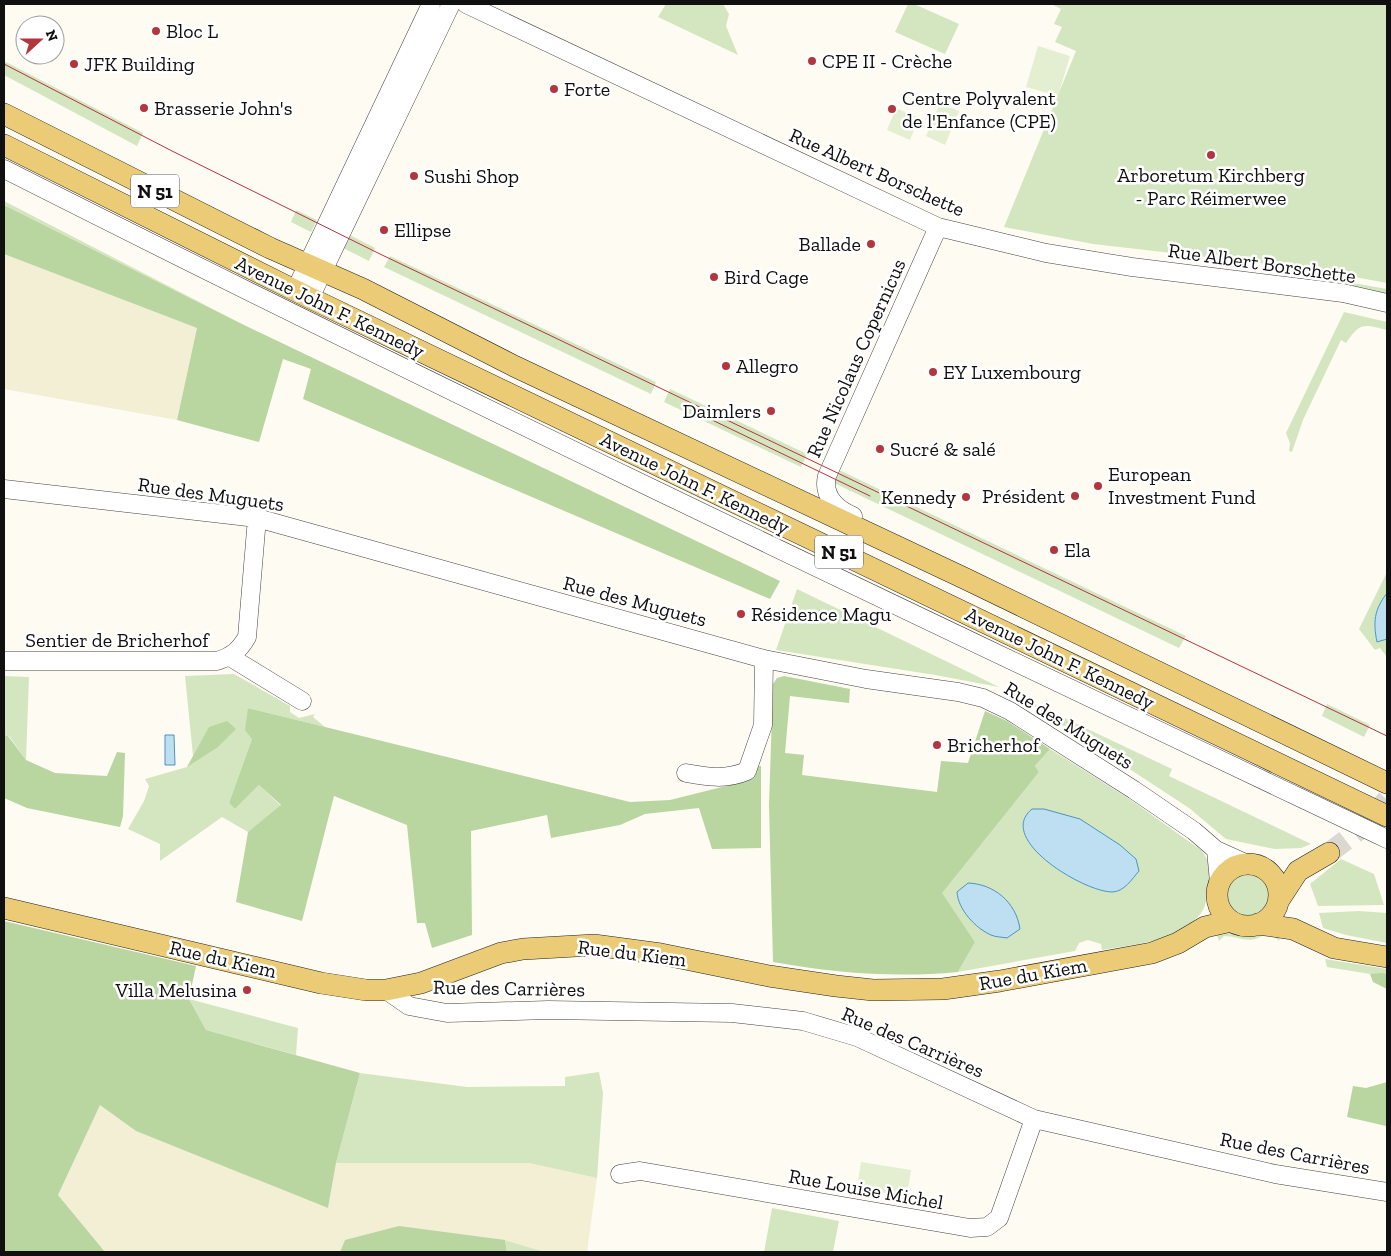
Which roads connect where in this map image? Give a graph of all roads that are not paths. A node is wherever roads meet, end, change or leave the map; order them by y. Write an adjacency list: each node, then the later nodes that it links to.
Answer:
1 (431, 4): 8 (street)
2 (451, 4): 8 (street)
3 (466, 4): 7 (street, Rue Albert Borschette)
4 (4, 114): 8 (main road, Avenue John F. Kennedy / N 51)
5 (4, 145): 9 (main road, Avenue John F. Kennedy / N 51)
6 (4, 169): 22 (street, Avenue John F. Kennedy)
7 (938, 227): 10 (street, Rue Albert Borschette); 13 (street, Rue Nicolaus Copernicus)
8 (315, 268): 9 (street); 13 (main road, Avenue John F. Kennedy / N 51)
9 (302, 294): 20 (main road, Avenue John F. Kennedy / N 51)
10 (1387, 303)
11 (4, 489): 12 (street, Rue des Muguets)
12 (258, 518): 14 (street, Sentier de Bricherhof); 15 (street, Rue des Muguets)
13 (966, 579): 19 (main road, Avenue John F. Kennedy / N 51)
14 (230, 657): 16 (street, Sentier de Bricherhof); 17 (street, Sentier de Bricherhof)
15 (764, 659): 18 (street); 23 (street, Rue des Muguets)
16 (4, 661)
17 (302, 701)
18 (686, 773)
19 (1385, 775): 20 (main road)
20 (1367, 806): 21 (main road, Avenue John F. Kennedy / N 51)
21 (1387, 816)
22 (1387, 839)
23 (1216, 850): 25 (street, Rue des Muguets); 28 (street)
24 (1329, 852): 27 (main road)
25 (1245, 864): 26 (main road); 28 (main road)
26 (1266, 869): 27 (main road); 29 (main road)
27 (1298, 871): 29 (main road)
28 (1218, 891): 31 (main road); 33 (main road)
29 (1278, 903): 32 (main road); 34 (main road)
30 (4, 908): 36 (main road, Rue du Kiem)
31 (1231, 921): 32 (main road); 33 (main road, Rue du Kiem)
32 (1258, 924): 34 (main road)
33 (1205, 927): 36 (main road, Rue du Kiem)
34 (1293, 929): 35 (main road)
35 (1387, 958)
36 (386, 990): 37 (street, Rue des Carrières)
37 (1034, 1119): 38 (street, Rue Louise Michel); 39 (street, Rue des Carrières)
38 (620, 1174)
39 (1387, 1192)

